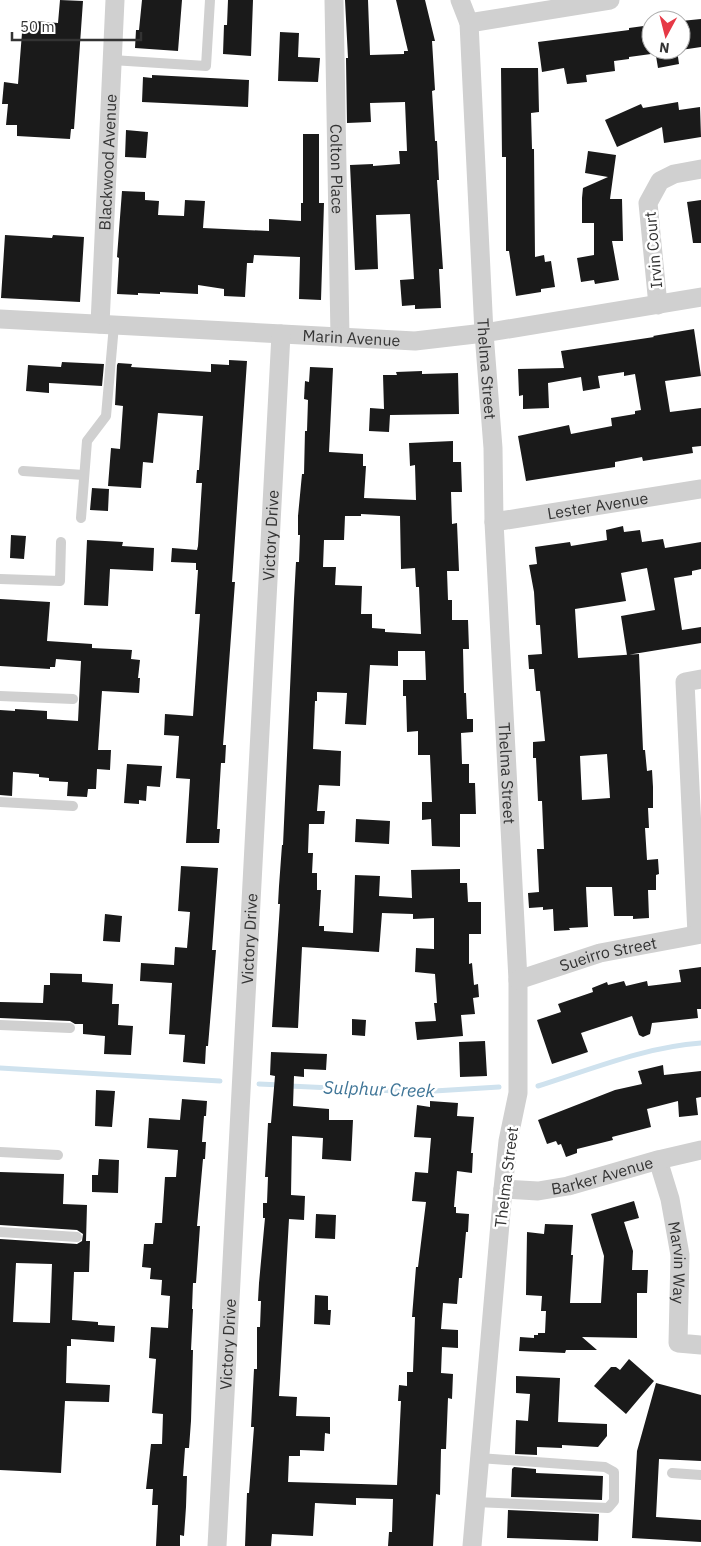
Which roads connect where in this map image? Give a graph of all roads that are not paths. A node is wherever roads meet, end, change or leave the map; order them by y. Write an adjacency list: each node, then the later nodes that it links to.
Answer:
1 (115, 0): 7 (street, Blackwood Avenue)
2 (210, 0): 7 (lane)
3 (334, 0): 15 (street, Colton Place)
4 (460, 0): 6 (street, Thelma Street)
5 (610, 0): 6 (street)
6 (469, 23): 13 (street, Thelma Street)
7 (112, 60): 12 (street, Blackwood Avenue)
8 (701, 169): 10 (street, Irvin Court)
9 (701, 297): 10 (street, Marin Avenue)
10 (658, 305): 13 (street, Marin Avenue)
11 (0, 319): 12 (street, Marin Avenue)
12 (107, 325): 14 (street, Marin Avenue); 17 (lane)
13 (484, 333): 15 (street, Marin Avenue); 20 (street, Thelma Street)
14 (281, 334): 15 (street, Marin Avenue); 44 (street, Victory Drive)
15 (340, 338)
16 (23, 471): 17 (lane)
17 (84, 475): 19 (lane)
18 (701, 489): 20 (street, Lester Avenue)
19 (81, 518)
20 (494, 522): 29 (street, Thelma Street)
21 (61, 542): 22 (lane)
22 (0, 579)
23 (701, 679): 28 (street)
24 (0, 696): 25 (lane)
25 (73, 699)
26 (0, 802): 27 (lane)
27 (73, 806)
28 (699, 934): 29 (street, Sueirro Street)
29 (518, 980): 36 (street, Thelma Street)
30 (0, 1025): 31 (lane)
31 (70, 1028)
32 (701, 1150): 35 (street, Barker Avenue)
33 (0, 1152): 34 (lane)
34 (58, 1155)
35 (658, 1160): 36 (street, Barker Avenue); 39 (street, Marvin Way)
36 (503, 1189): 40 (street, Thelma Street)
37 (0, 1232): 38 (lane)
38 (77, 1237)
39 (701, 1345)
40 (479, 1458): 43 (street, Thelma Street); 43 (lane)
41 (672, 1473): 42 (lane)
42 (701, 1474)
43 (475, 1502): 45 (street, Thelma Street)
44 (217, 1546)
45 (472, 1546)

